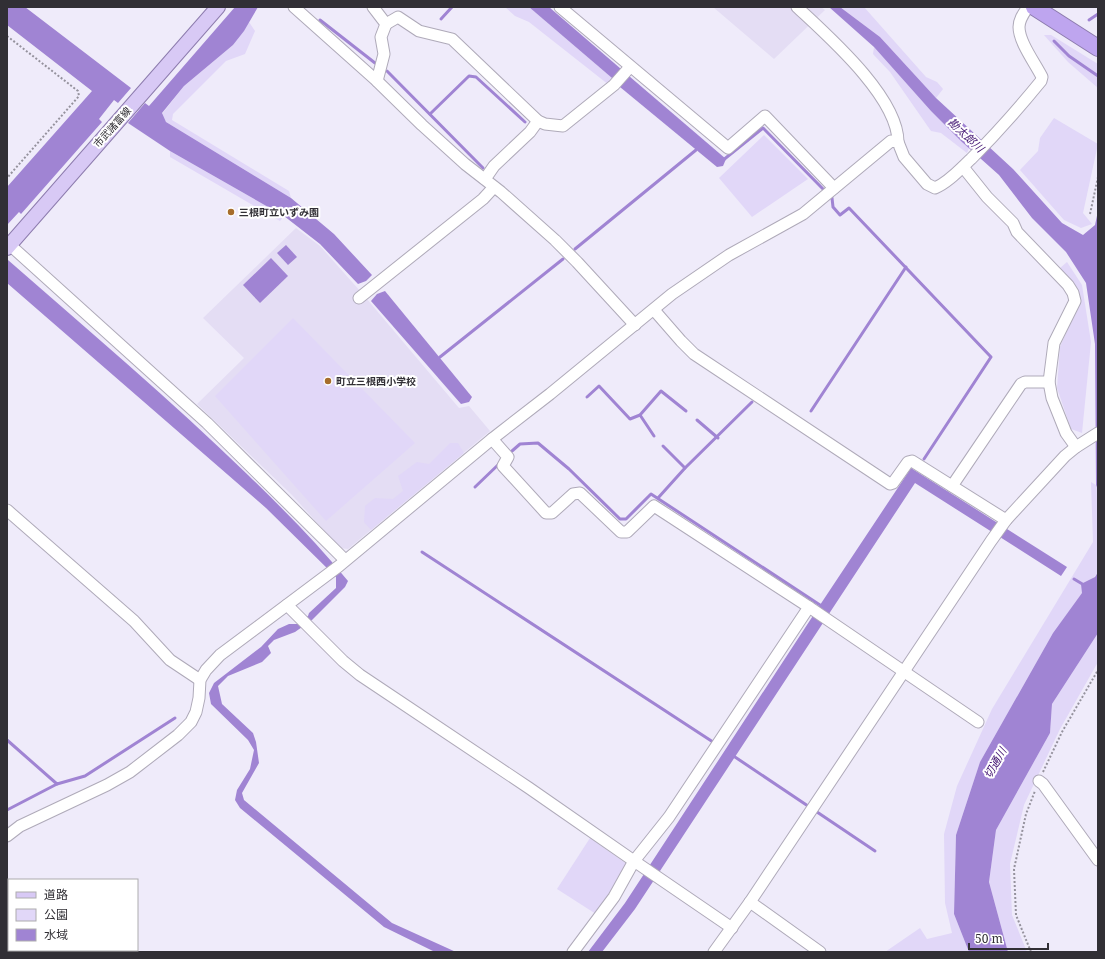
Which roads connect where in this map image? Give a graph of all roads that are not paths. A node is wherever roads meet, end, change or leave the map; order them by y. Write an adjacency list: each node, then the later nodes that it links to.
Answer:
1 (218, 7): 18 (main road, 市武諸富線)
2 (294, 7): 11 (street)
3 (373, 7): 8 (street)
4 (560, 7): 10 (street)
5 (797, 7): 13 (street)
6 (1028, 7): 14 (street)
7 (1034, 7): 9 (highway)
8 (386, 24): 11 (street); 12 (street)
9 (1098, 48)
10 (630, 67): 12 (street); 17 (street)
11 (377, 81): 15 (street)
12 (538, 121): 15 (street)
13 (898, 142): 14 (street); 17 (street)
14 (963, 167): 22 (street)
15 (485, 179): 16 (street)
16 (494, 187): 19 (street); 21 (street)
17 (834, 188): 20 (street)
18 (8, 246): 29 (street)
19 (362, 295)
20 (654, 310): 21 (street); 26 (street)
21 (635, 325): 24 (street)
22 (1049, 382): 25 (street); 26 (street)
23 (1098, 433): 25 (street)
24 (492, 439): 29 (street); 31 (street)
25 (1080, 445): 28 (street)
26 (952, 486): 28 (street)
27 (7, 510): 33 (street)
28 (1005, 521): 32 (street)
29 (342, 563): 30 (street)
30 (287, 605): 33 (street); 38 (street)
31 (811, 609): 32 (street); 38 (street)
32 (904, 670): 34 (street); 39 (street)
33 (200, 680): 36 (street)
34 (978, 722)
35 (1039, 781): 37 (street)
36 (7, 836)
37 (1098, 860)
38 (634, 861): 40 (street); 41 (street)
39 (750, 902): 40 (street); 43 (street)
40 (732, 928): 42 (street)
41 (573, 952)
42 (714, 952)
43 (820, 952)

